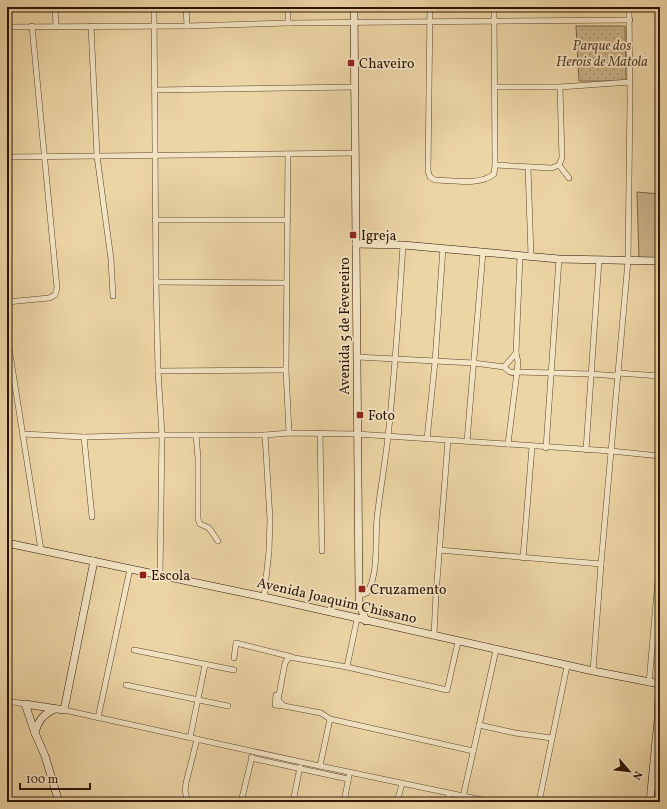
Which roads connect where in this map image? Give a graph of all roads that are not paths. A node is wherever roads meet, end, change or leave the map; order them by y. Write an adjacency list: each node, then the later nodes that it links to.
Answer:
1 (56, 7): 16 (street)
2 (154, 7): 14 (street)
3 (186, 7): 18 (street)
4 (288, 7): 12 (street)
5 (354, 7): 13 (street, Avenida 5 de Fevereiro)
6 (430, 7): 11 (street)
7 (494, 7): 10 (street)
8 (630, 7): 9 (street)
9 (630, 20): 10 (street); 20 (street)
10 (494, 21): 11 (street); 22 (street)
11 (431, 22): 13 (street); 31 (street)
12 (288, 23): 13 (street); 18 (street)
13 (355, 23): 21 (street, Avenida 5 de Fevereiro)
14 (154, 25): 17 (street); 18 (street); 24 (street)
15 (32, 26): 16 (street); 19 (street); 28 (street)
16 (56, 26): 17 (street)
17 (90, 26): 29 (street)
18 (187, 26)
19 (7, 27)
20 (630, 82): 23 (street); 45 (street)
21 (355, 87): 24 (street); 25 (street, Avenida 5 de Fevereiro)
22 (495, 87): 23 (street); 31 (street)
23 (560, 87): 32 (street)
24 (155, 90): 26 (street)
25 (356, 153): 27 (street); 37 (street, Avenida 5 de Fevereiro)
26 (155, 154): 27 (street); 29 (street); 35 (street)
27 (288, 154): 36 (street)
28 (44, 156): 29 (street); 30 (street); 50 (street)
29 (97, 156): 49 (street)
30 (7, 157)
31 (495, 165): 33 (street)
32 (558, 165): 33 (street); 34 (street)
33 (528, 167): 42 (street)
34 (569, 178)
35 (155, 220): 36 (street); 47 (street)
36 (288, 220): 48 (street)
37 (356, 244): 38 (street); 53 (street, Avenida 5 de Fevereiro)
38 (404, 245): 39 (street); 54 (street)
39 (443, 248): 40 (street); 55 (street)
40 (482, 252): 41 (street); 56 (street)
41 (520, 256): 42 (street); 52 (street)
42 (531, 256): 43 (street)
43 (560, 259): 44 (street); 61 (street)
44 (599, 260): 45 (street); 62 (street)
45 (628, 261): 46 (street); 63 (street)
46 (660, 261)
47 (156, 282): 48 (street); 59 (street)
48 (287, 283): 58 (street)
49 (113, 296)
50 (7, 302)
51 (7, 335): 66 (street)
52 (516, 352): 57 (street); 60 (street)
53 (357, 357): 54 (street); 68 (street, Avenida 5 de Fevereiro)
54 (396, 358): 55 (street); 73 (street)
55 (435, 362): 56 (street); 74 (street)
56 (474, 363): 57 (street); 76 (street)
57 (504, 366): 60 (street)
58 (286, 370): 59 (street); 65 (street)
59 (158, 372): 69 (street)
60 (518, 372): 61 (street); 77 (street)
61 (552, 372): 62 (street); 79 (street)
62 (592, 374): 63 (street); 80 (street)
63 (618, 374): 64 (street); 81 (street)
64 (660, 376)
65 (288, 433): 67 (street); 71 (street)
66 (23, 434): 72 (street); 86 (street)
67 (320, 434): 68 (street); 88 (street)
68 (357, 434): 73 (street); 96 (street, Avenida 5 de Fevereiro)
69 (162, 435): 70 (street); 72 (street); 94 (street)
70 (196, 435): 71 (street); 84 (street)
71 (266, 435): 95 (street)
72 (84, 436): 83 (street)
73 (388, 437): 74 (street); 96 (street)
74 (427, 439): 75 (street)
75 (448, 440): 76 (street); 87 (street)
76 (467, 441): 77 (street)
77 (508, 444): 78 (street)
78 (532, 447): 79 (street); 90 (street)
79 (546, 448): 80 (street)
80 (586, 450): 81 (street)
81 (611, 452): 82 (street); 92 (street)
82 (660, 456)
83 (92, 516)
84 (218, 541)
85 (7, 543): 86 (street, Avenida Joaquim Chissano)
86 (41, 550): 91 (street, Avenida Joaquim Chissano)
87 (439, 550): 90 (street); 99 (street)
88 (322, 551)
89 (660, 557): 111 (street)
90 (523, 558): 92 (street)
91 (94, 561): 93 (street, Avenida Joaquim Chissano); 121 (street)
92 (601, 564): 110 (street)
93 (130, 569): 94 (street, Avenida Joaquim Chissano); 122 (street)
94 (160, 575): 95 (street, Avenida Joaquim Chissano)
95 (264, 597): 97 (street, Avenida Joaquim Chissano)
96 (359, 597): 97 (street); 98 (street)
97 (354, 618): 98 (street, Avenida Joaquim Chissano); 108 (street)
98 (366, 621): 99 (street, Avenida Joaquim Chissano)
99 (434, 635): 100 (street, Avenida Joaquim Chissano)
100 (458, 642): 102 (street, Avenida Joaquim Chissano); 108 (street)
101 (134, 650): 106 (street)
102 (496, 650): 107 (street, Avenida Joaquim Chissano); 124 (street)
103 (284, 655): 104 (street); 105 (street); 119 (street)
104 (234, 658)
105 (295, 658): 108 (street); 119 (street)
106 (205, 665): 109 (street); 115 (street)
107 (567, 666): 110 (street, Avenida Joaquim Chissano); 128 (street)
108 (347, 668)
109 (234, 670)
110 (594, 671): 111 (street, Avenida Joaquim Chissano)
111 (650, 683): 113 (street, Avenida Joaquim Chissano); 125 (street)
112 (126, 684): 115 (street)
113 (660, 684)
114 (660, 690): 125 (street)
115 (197, 700): 118 (street); 127 (street)
116 (7, 701): 117 (street)
117 (25, 704): 120 (street); 126 (street)
118 (228, 706)
119 (284, 706): 123 (street)
120 (55, 708): 121 (street); 126 (street)
121 (64, 710): 122 (street)
122 (98, 718): 127 (street)
123 (330, 719): 130 (street); 135 (street)
124 (479, 724): 128 (street); 130 (street)
125 (656, 727): 132 (street)
126 (35, 733): 142 (street)
127 (190, 738): 129 (street)
128 (552, 738): 150 (street)
129 (197, 739): 131 (street); 143 (street)
130 (474, 750): 141 (street)
131 (253, 752): 133 (street); 134 (street)
132 (657, 753): 151 (street)
133 (251, 758): 136 (street); 144 (street)
134 (301, 762): 135 (street); 136 (street)
135 (320, 766): 137 (street)
136 (300, 769): 138 (street); 145 (street)
137 (350, 772): 138 (street); 139 (street)
138 (348, 779): 146 (street)
139 (402, 784): 140 (street); 147 (street)
140 (450, 794): 141 (street); 148 (street)
141 (463, 797): 149 (street)
142 (59, 802)
143 (188, 802)
144 (241, 802)
145 (293, 802)
146 (344, 802)
147 (397, 802)
148 (448, 802)
149 (492, 802)
150 (539, 802)
151 (650, 802)

